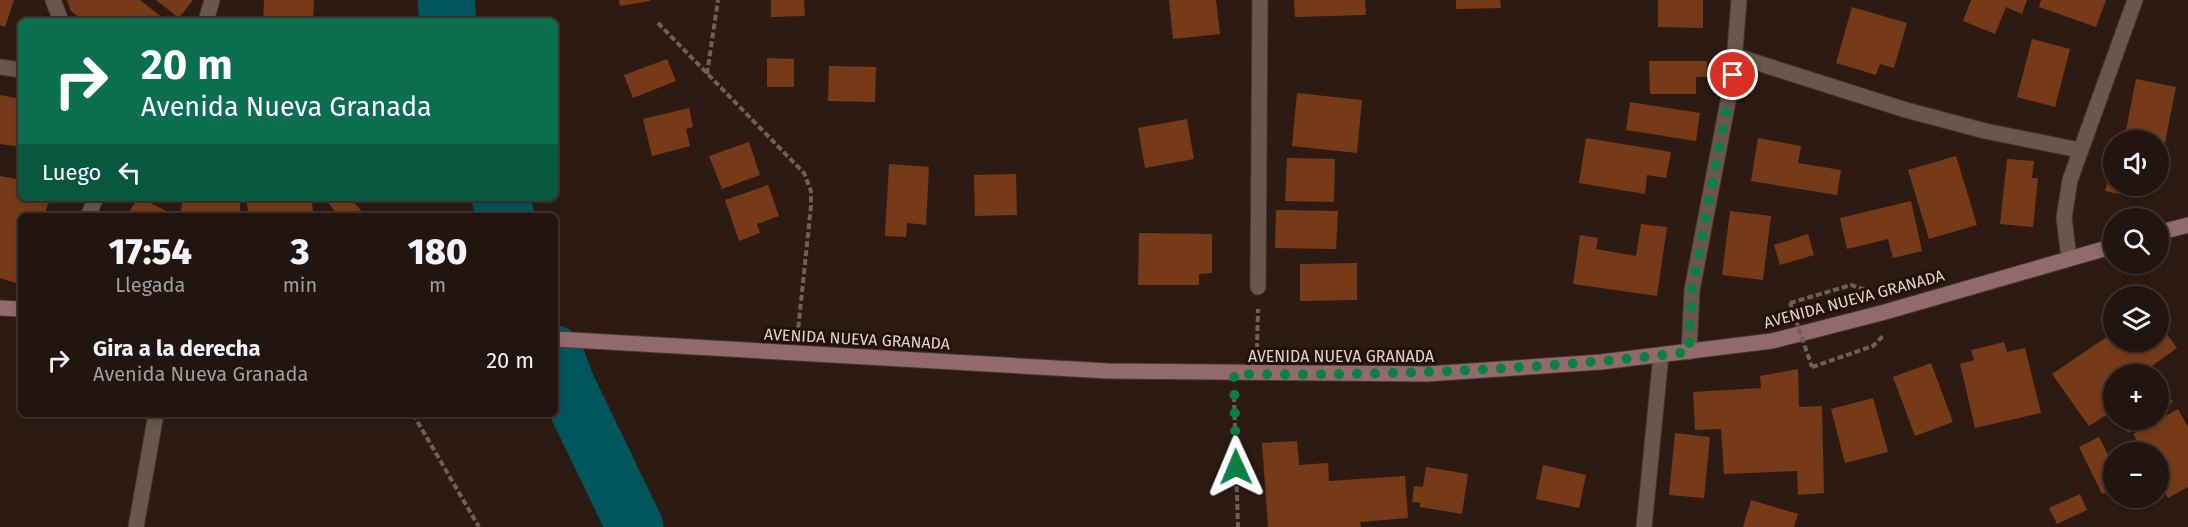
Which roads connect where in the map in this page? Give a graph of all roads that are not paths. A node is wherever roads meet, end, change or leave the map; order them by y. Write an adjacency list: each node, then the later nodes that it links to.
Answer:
1 (53, 0): 6 (street)
2 (212, 0): 7 (street)
3 (1260, 0): 16 (street)
4 (1739, 0): 8 (street)
5 (2135, 0): 11 (street)
6 (59, 18)
7 (207, 18)
8 (1736, 56): 11 (street); 20 (street)
9 (0, 67): 10 (street)
10 (18, 70)
11 (2079, 150): 15 (street)
12 (2188, 225): 13 (street)
13 (2169, 230)
14 (2103, 249): 15 (street, AVENIDA NUEVA GRANADA)
15 (2069, 258): 20 (street, AVENIDA NUEVA GRANADA)
16 (1258, 287)
17 (0, 308): 18 (street)
18 (18, 309)
19 (558, 339): 21 (street, AVENIDA NUEVA GRANADA)
20 (1689, 352): 21 (street, AVENIDA NUEVA GRANADA)
21 (1661, 355): 24 (street)
22 (155, 417): 23 (street)
23 (136, 527)
24 (1644, 527)

